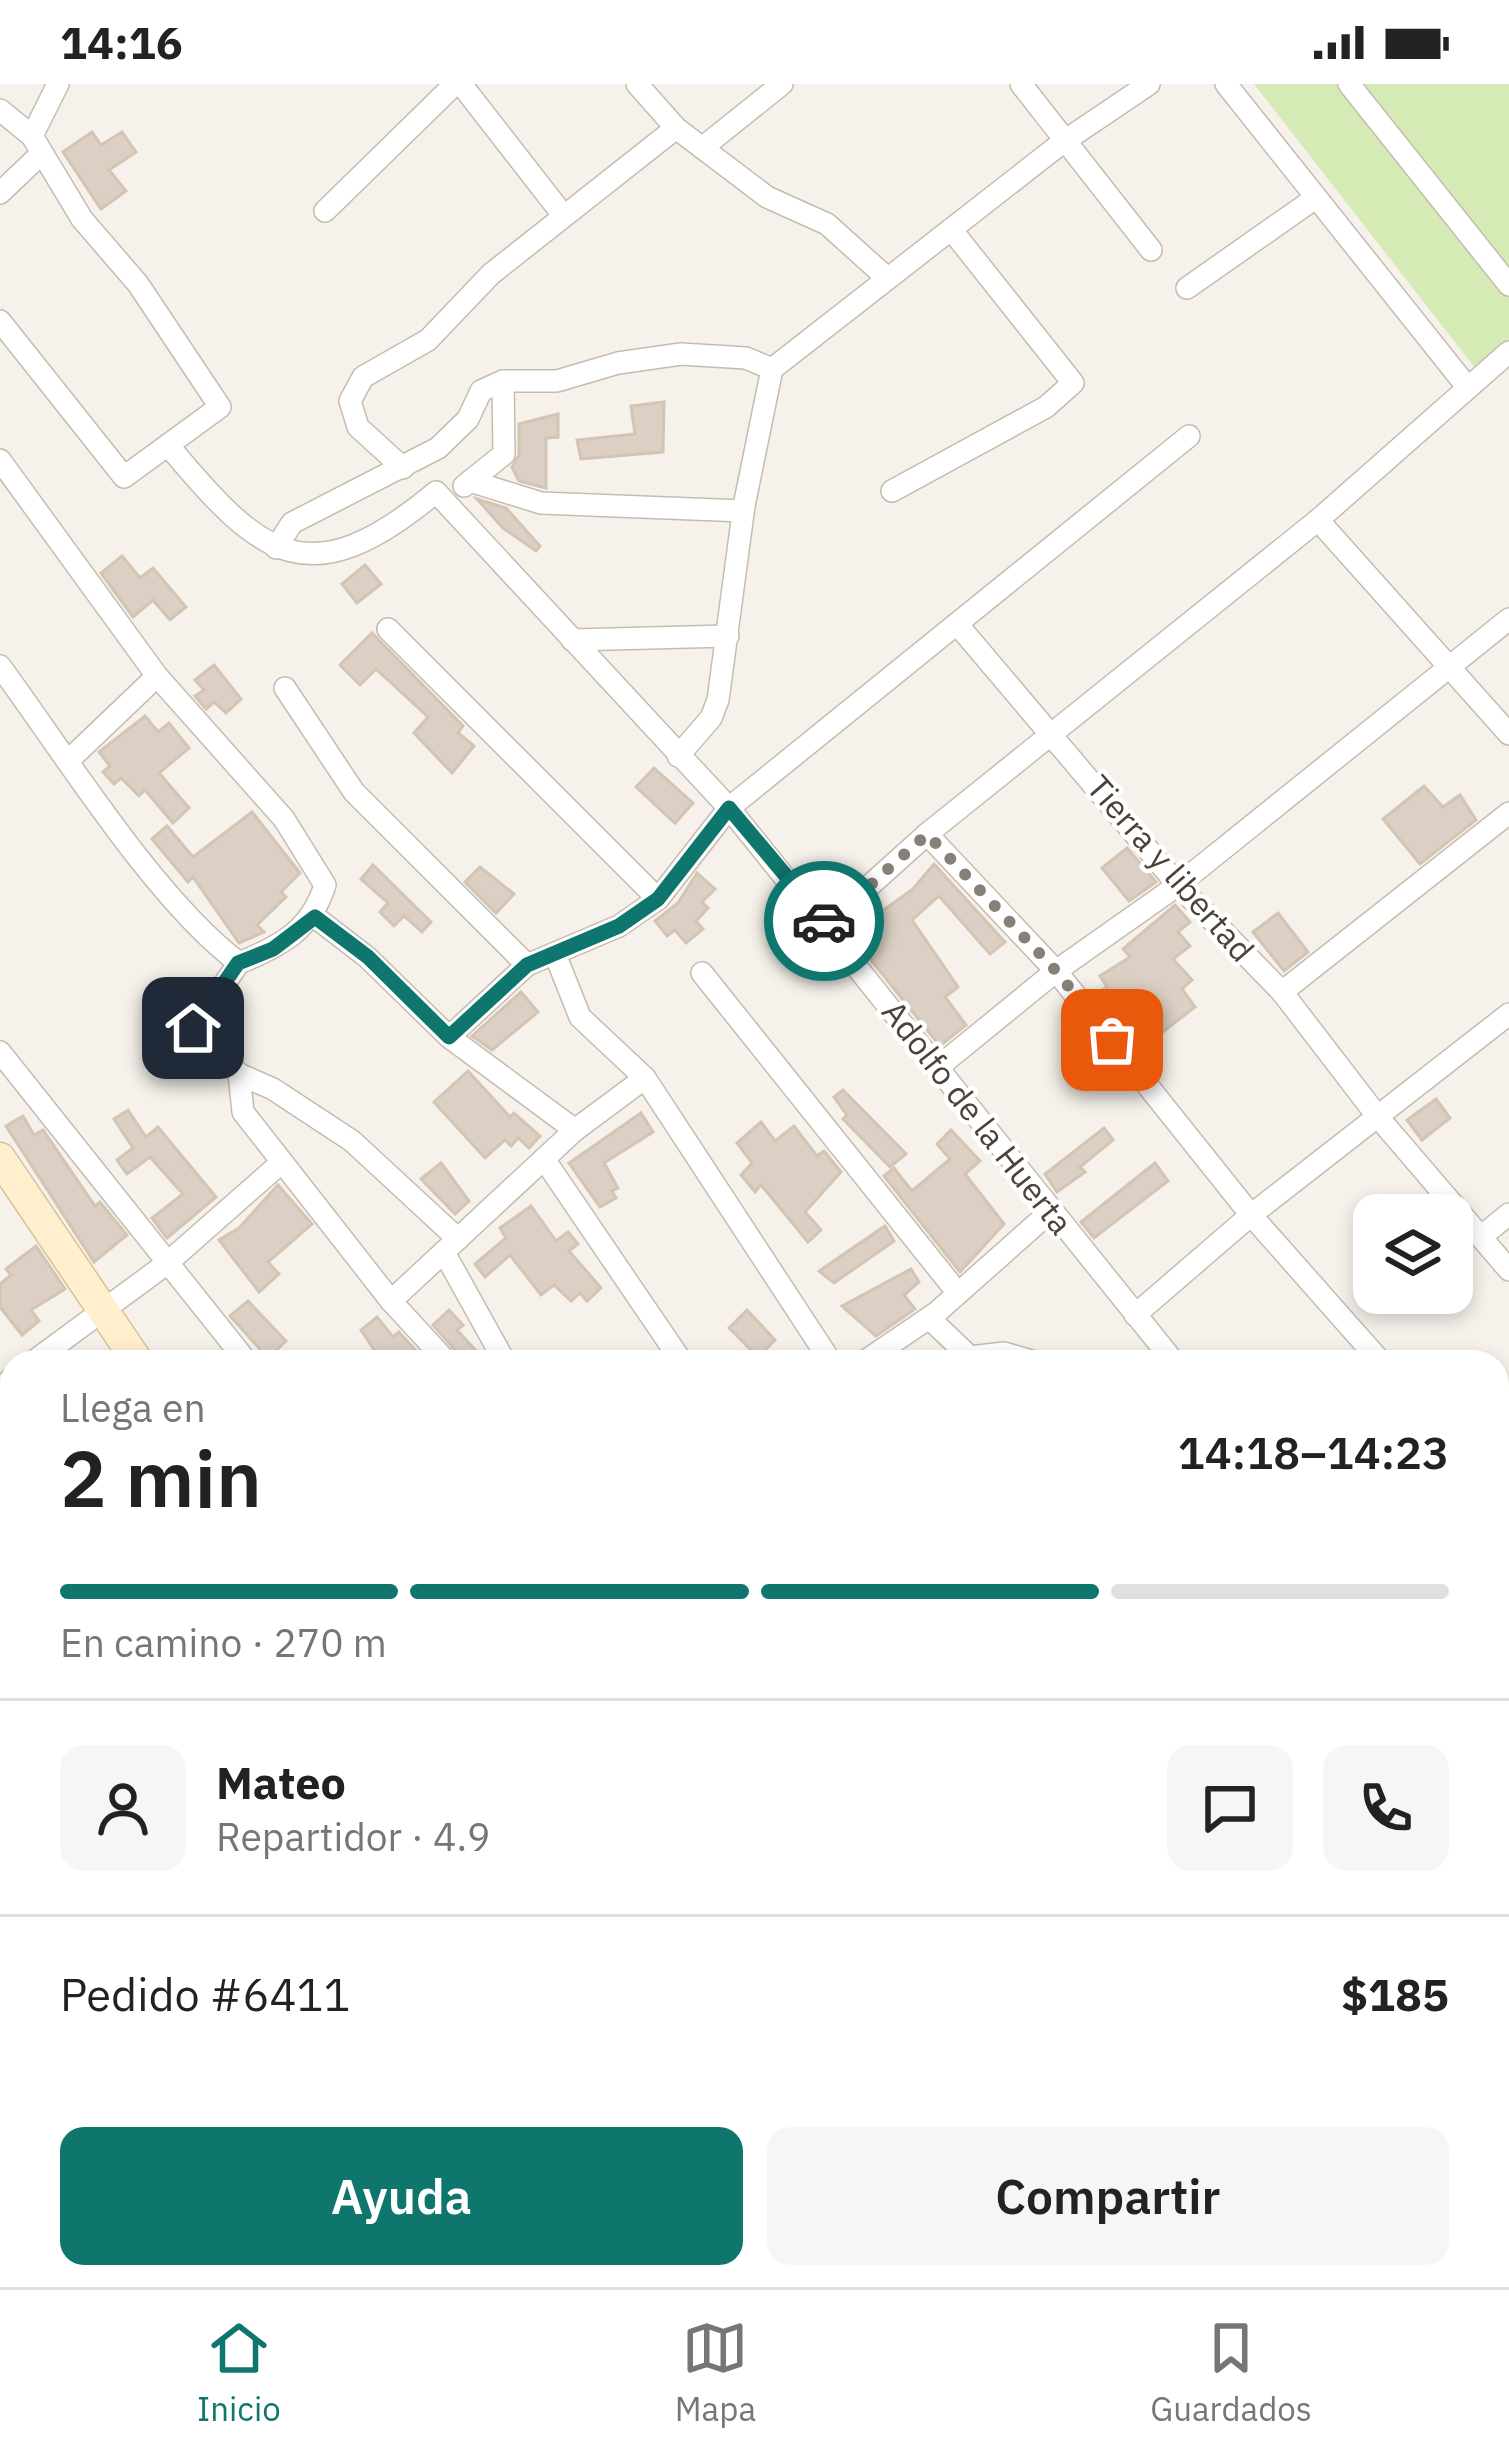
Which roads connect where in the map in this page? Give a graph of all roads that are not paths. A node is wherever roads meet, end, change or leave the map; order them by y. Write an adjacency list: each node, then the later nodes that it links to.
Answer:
1 (58, 84): 12 (street)
2 (458, 84): 16 (street); 17 (street)
3 (637, 84): 10 (street)
4 (782, 84): 13 (street)
5 (1021, 84): 11 (street)
6 (1149, 84): 11 (street)
7 (1226, 84): 15 (street)
8 (1349, 84): 21 (street)
9 (0, 110): 12 (street)
10 (676, 128): 13 (street); 17 (street)
11 (1064, 142): 18 (street); 19 (street)
12 (36, 145): 14 (street); 29 (street)
13 (702, 148): 20 (street)
14 (0, 193)
15 (1314, 200): 22 (street); 27 (street)
16 (325, 211)
17 (563, 215): 31 (street)
18 (954, 232): 20 (street); 33 (street)
19 (1150, 250)
20 (887, 278): 25 (street)
21 (1509, 285)
22 (1186, 288)
23 (0, 321): 29 (street)
24 (1509, 352): 27 (street)
25 (772, 369): 26 (street); 35 (street)
26 (502, 381): 31 (street); 32 (street)
27 (1468, 388): 36 (street)
28 (1189, 436): 39 (street)
29 (167, 445): 37 (street)
30 (0, 460): 45 (street)
31 (403, 468): 37 (street)
32 (470, 481): 34 (street); 35 (street)
33 (892, 491)
34 (446, 502): 37 (street); 42 (street, Adolfo de la Huerta)
35 (743, 511): 41 (street)
36 (1318, 520): 43 (street); 47 (street)
37 (275, 548)
38 (1509, 620): 43 (street)
39 (957, 624): 47 (street, Tierra y libertad); 51 (street)
40 (388, 629): 55 (street)
41 (728, 636): 42 (street); 49 (street)
42 (572, 640): 49 (street, Adolfo de la Huerta)
43 (1450, 664): 48 (street); 54 (street)
44 (0, 666): 50 (street)
45 (157, 676): 50 (street); 56 (street)
46 (285, 688): 60 (street)
47 (1055, 734): 53 (street); 54 (street, Tierra y libertad)
48 (1509, 734)
49 (678, 756): 51 (street, Adolfo de la Huerta)
50 (69, 760): 59 (street)
51 (729, 808): 55 (street); 57 (street, Adolfo de la Huerta)
52 (1509, 813): 63 (street)
53 (927, 834): 57 (street); 61 (street)
54 (1178, 885): 61 (street); 63 (street, Tierra y libertad)
55 (658, 899): 58 (street)
56 (315, 917): 59 (street); 65 (street)
57 (827, 924): 67 (street, Adolfo de la Huerta)
58 (555, 954): 60 (street); 69 (street)
59 (238, 963): 68 (street)
60 (527, 965): 65 (street)
61 (1056, 971): 67 (street); 77 (street)
62 (702, 973): 82 (street)
63 (1282, 992): 70 (street, Tierra y libertad)
64 (1509, 1014): 70 (street)
65 (449, 1037): 71 (street)
66 (0, 1052): 80 (street)
67 (937, 1068): 75 (street, Adolfo de la Huerta)
68 (238, 1074): 74 (street); 79 (street)
69 (645, 1078): 71 (street); 93 (street)
70 (1378, 1117): 77 (street); 78 (street, Tierra y libertad)
71 (574, 1130): 73 (street)
72 (0, 1158): 84 (street)
73 (544, 1159): 79 (street); 92 (street)
74 (282, 1162): 80 (street); 83 (street)
75 (1051, 1210): 82 (street); 85 (street, Adolfo de la Huerta)
76 (1509, 1214): 78 (street)
77 (1251, 1215): 85 (street); 97 (street)
78 (1482, 1236): 81 (street)
79 (451, 1247): 83 (street); 91 (street)
80 (166, 1264): 84 (street); 89 (street)
81 (1509, 1270)
82 (957, 1292): 86 (street)
83 (391, 1301): 90 (street)
84 (104, 1307): 87 (street); 88 (street)
85 (1135, 1315): 96 (street, Adolfo de la Huerta)
86 (929, 1318): 94 (street); 95 (street)
87 (48, 1350)
88 (131, 1350)
89 (237, 1350)
90 (436, 1350)
91 (500, 1350)
92 (674, 1350)
93 (823, 1350)
94 (882, 1350)
95 (963, 1350)
96 (1164, 1350)
97 (1370, 1350)

